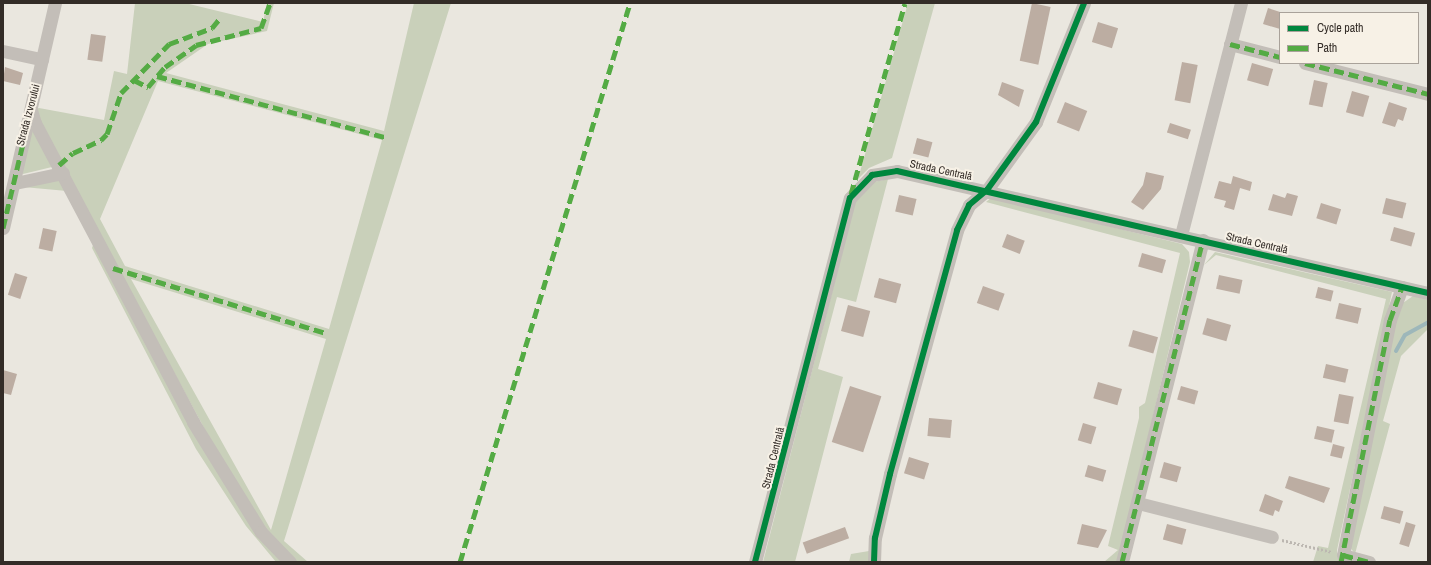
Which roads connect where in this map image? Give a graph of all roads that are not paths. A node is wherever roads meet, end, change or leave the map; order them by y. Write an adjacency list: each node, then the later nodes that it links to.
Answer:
1 (55, 3): 7 (street, Strada Izvorului)
2 (1084, 3): 13 (street)
3 (1241, 3): 4 (street)
4 (1230, 44): 6 (street); 15 (street)
5 (3, 51): 7 (street)
6 (1279, 57)
7 (42, 59): 10 (street, Strada Izvorului)
8 (1309, 64): 9 (street)
9 (1428, 94)
10 (31, 110): 11 (street); 12 (street, Strada Izvorului)
11 (63, 173): 12 (street); 21 (street)
12 (15, 183): 14 (street, Strada Izvorului)
13 (987, 190): 15 (street, Strada Centrală); 22 (street, Strada Centrală); 23 (street)
14 (3, 228)
15 (1181, 235): 16 (street, Strada Centrală)
16 (1203, 240): 17 (street, Strada Centrală); 19 (street)
17 (1402, 287): 18 (street, Strada Centrală); 25 (street)
18 (1428, 292)
19 (1138, 503): 20 (street); 24 (street)
20 (1272, 538)
21 (290, 562)
22 (755, 562)
23 (874, 562)
24 (1122, 562)
25 (1369, 562)

